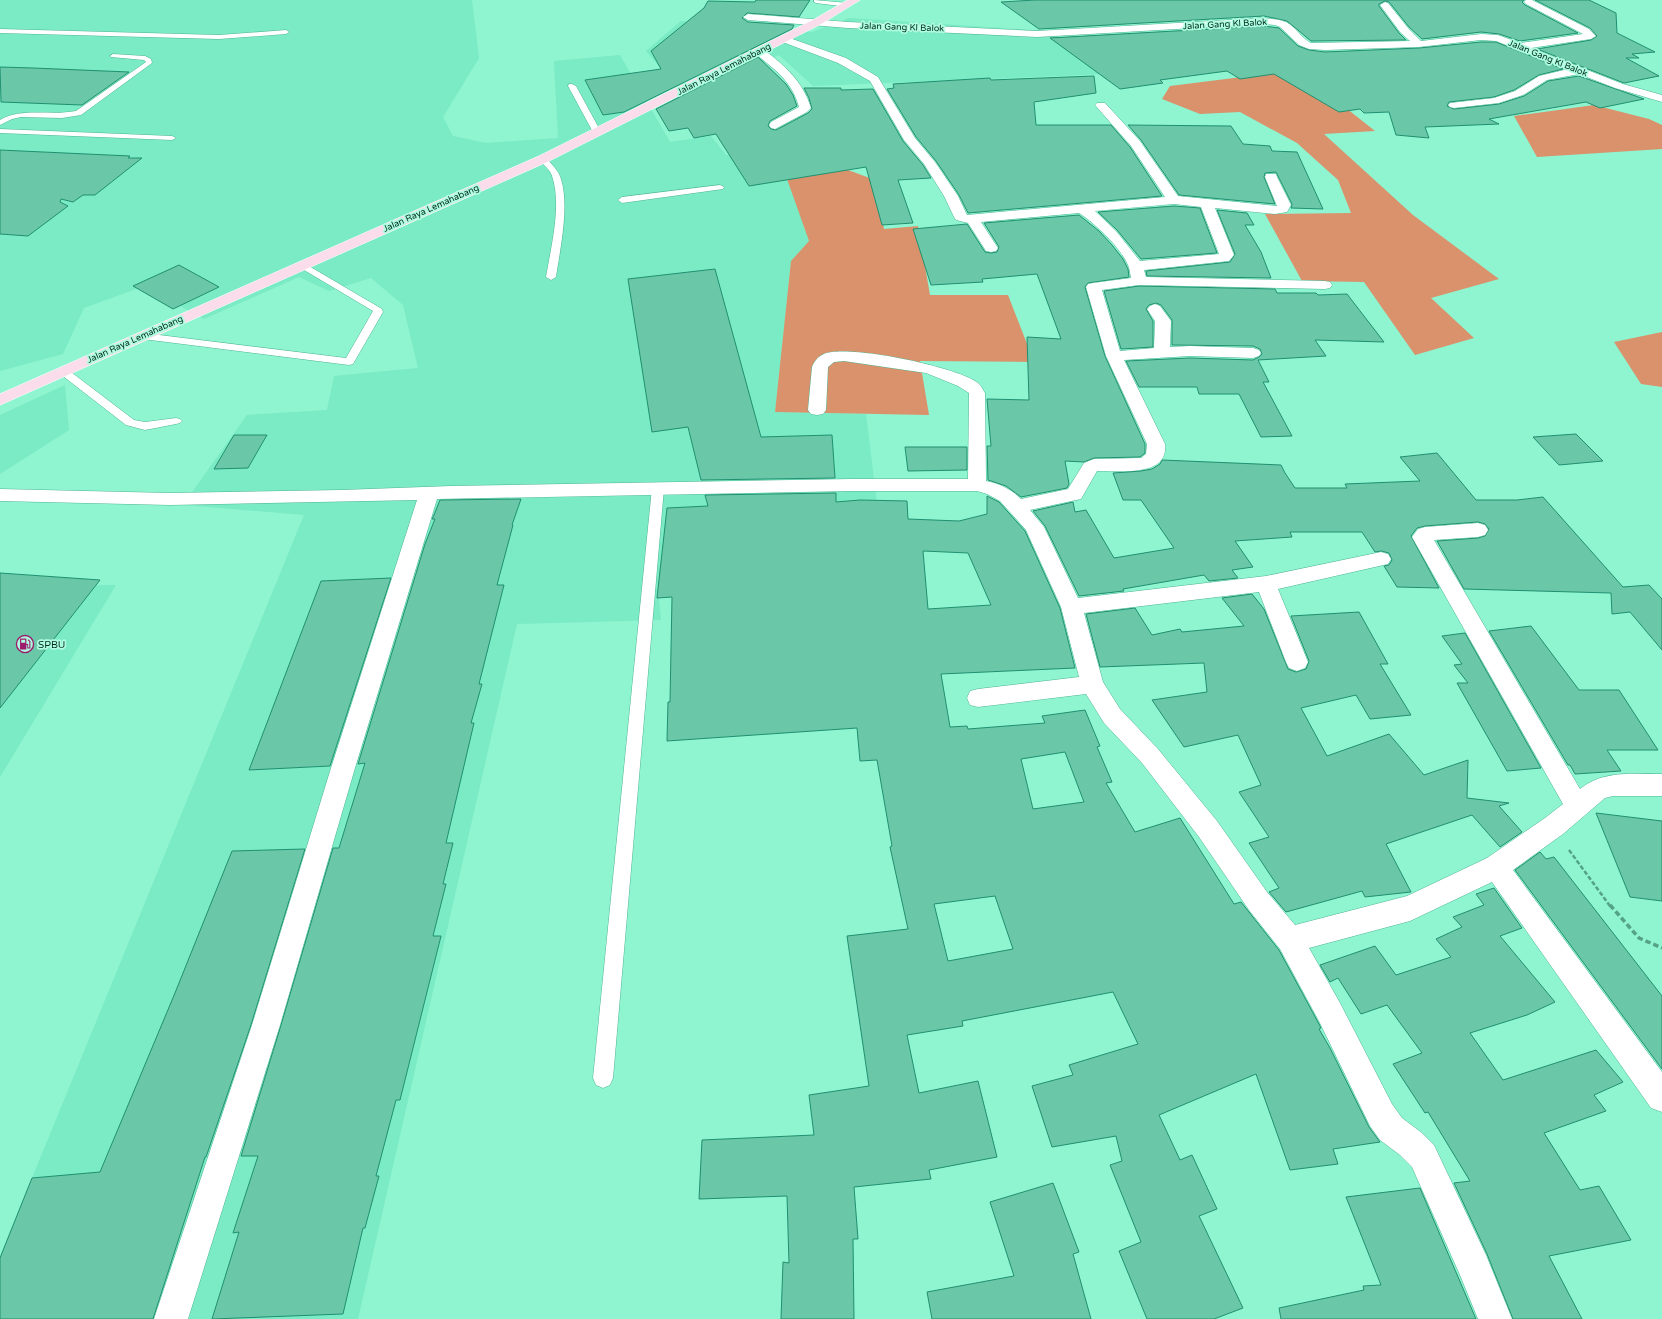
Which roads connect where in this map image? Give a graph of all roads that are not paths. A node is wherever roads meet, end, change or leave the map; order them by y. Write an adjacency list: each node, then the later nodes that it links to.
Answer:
1 (816, 2): 2 (lane)
2 (851, 2): 6 (main road, Jalan Raya Lemahabang)
3 (1529, 2): 11 (street)
4 (1386, 5): 10 (street)
5 (748, 17): 6 (street, Jalan Gang Kl Balok)
6 (817, 22): 9 (main road, Jalan Raya Lemahabang); 10 (street, Jalan Gang Kl Balok)
7 (0, 31): 8 (lane)
8 (286, 32)
9 (784, 39): 12 (main road, Jalan Raya Lemahabang); 31 (street)
10 (1419, 44): 11 (street, Jalan Gang Kl Balok)
11 (1519, 47): 14 (street, Jalan Gang Kl Balok)
12 (759, 52): 20 (street); 22 (main road, Jalan Raya Lemahabang)
13 (113, 56): 19 (lane)
14 (1580, 71): 16 (street, Jalan Gang Kl Balok); 18 (street)
15 (572, 86): 22 (lane)
16 (1662, 99)
17 (1101, 105): 28 (street)
18 (1454, 105)
19 (0, 123)
20 (776, 125)
21 (0, 131): 23 (lane)
22 (597, 132): 24 (main road, Jalan Raya Lemahabang)
23 (172, 138)
24 (543, 159): 33 (main road, Jalan Raya Lemahabang); 35 (lane)
25 (1271, 177): 29 (street)
26 (720, 187): 27 (lane)
27 (622, 200)
28 (1174, 200): 29 (street); 30 (street)
29 (1206, 203): 34 (street)
30 (1081, 208): 31 (street); 34 (street)
31 (973, 220): 32 (street)
32 (991, 248)
33 (302, 265): 38 (main road, Jalan Raya Lemahabang); 38 (lane)
34 (1137, 274): 36 (street); 41 (street)
35 (551, 278)
36 (1325, 285)
37 (1155, 309): 39 (street)
38 (143, 336): 42 (main road, Jalan Raya Lemahabang)
39 (1162, 353): 40 (street); 41 (street)
40 (1253, 353)
41 (1114, 356): 50 (street)
42 (63, 371): 43 (main road, Jalan Raya Lemahabang); 45 (lane)
43 (0, 400)
44 (817, 410): 46 (street)
45 (176, 422)
46 (977, 485): 47 (street); 50 (street)
47 (658, 488): 48 (street); 62 (lane)
48 (429, 493): 49 (street); 64 (street)
49 (0, 495)
50 (1016, 507): 54 (street)
51 (1478, 530): 59 (street)
52 (1381, 559): 53 (street)
53 (1266, 584): 54 (street); 55 (street)
54 (1072, 607): 56 (street)
55 (1297, 662)
56 (1092, 684): 57 (street); 61 (street)
57 (978, 698)
58 (1662, 785): 59 (street)
59 (1577, 806): 60 (street)
60 (1496, 867): 61 (street); 63 (street)
61 (1290, 940): 65 (street)
62 (603, 1078)
63 (1662, 1097)
64 (171, 1319)
65 (1495, 1319)

